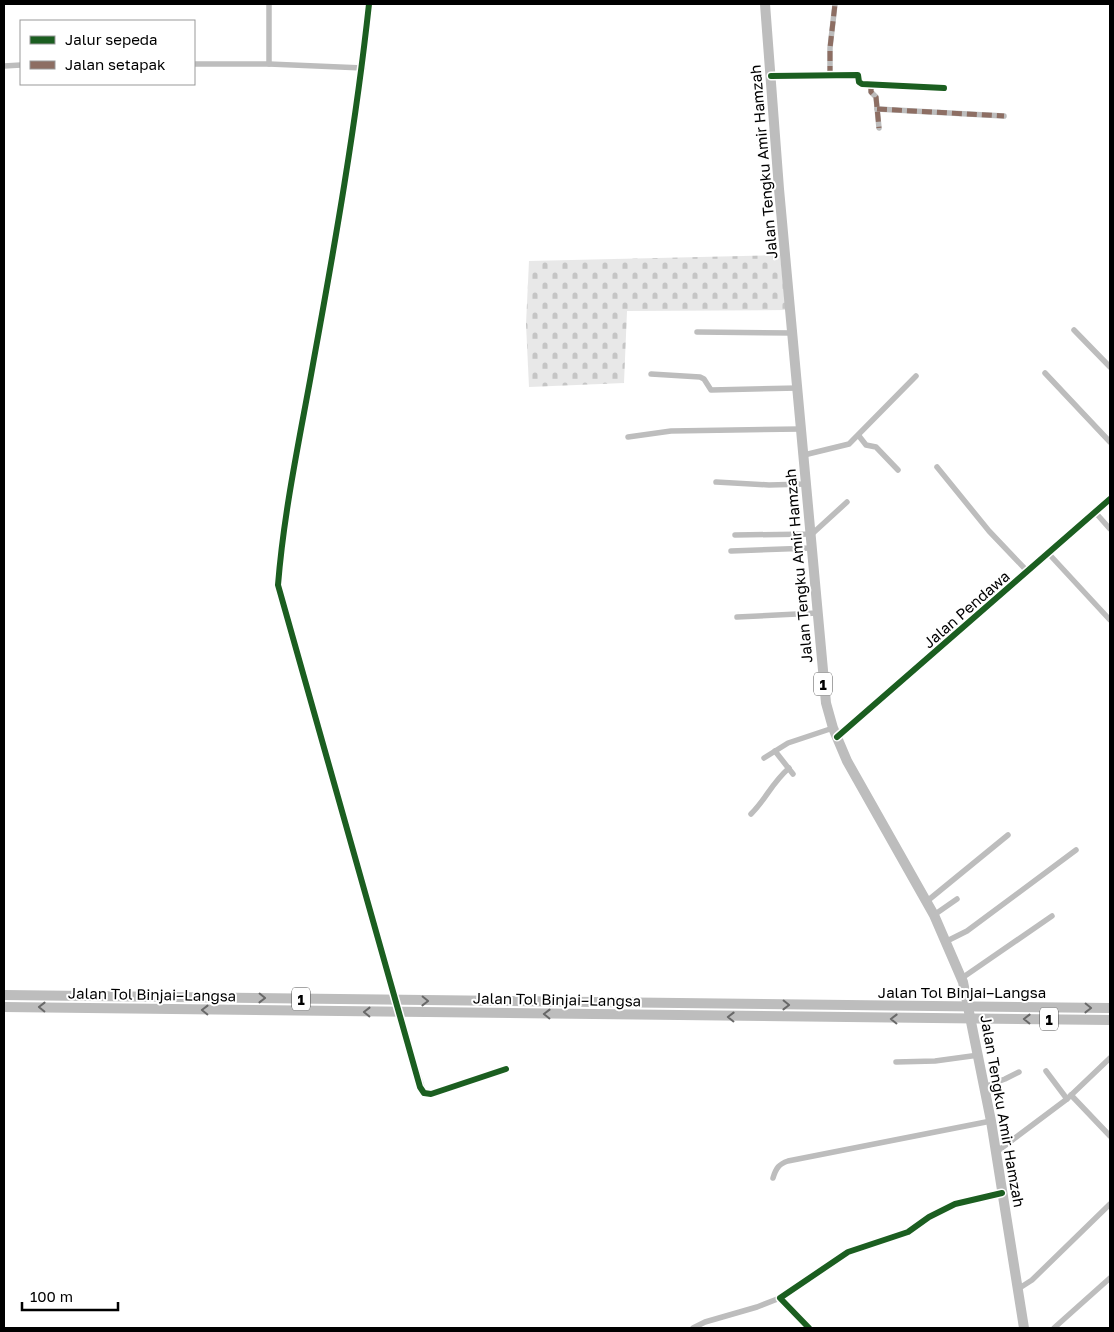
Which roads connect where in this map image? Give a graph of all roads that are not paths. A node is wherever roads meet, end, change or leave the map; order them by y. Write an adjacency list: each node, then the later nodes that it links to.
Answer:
1 (269, 4): 6 (street)
2 (369, 4): 9 (street)
3 (765, 4): 10 (highway, Jalan Tengku Amir Hamzah / 1)
4 (835, 4): 11 (street)
5 (195, 64): 6 (street)
6 (269, 64): 9 (street)
7 (20, 65): 8 (street)
8 (4, 66)
9 (362, 68): 59 (street)
10 (771, 76): 11 (street); 19 (highway, Jalan Tengku Amir Hamzah / 1)
11 (830, 76): 12 (street)
12 (871, 84): 13 (street); 14 (street)
13 (944, 88)
14 (877, 109): 15 (street); 16 (street)
15 (1004, 116)
16 (879, 128)
17 (1074, 330): 20 (street)
18 (696, 332): 19 (street)
19 (793, 333): 24 (highway, Jalan Tengku Amir Hamzah / 1)
20 (1110, 367)
21 (1045, 373): 28 (street)
22 (651, 374): 24 (street)
23 (916, 376): 26 (street)
24 (798, 388): 25 (highway, Jalan Tengku Amir Hamzah / 1)
25 (801, 429): 27 (street); 29 (highway, Jalan Tengku Amir Hamzah / 1)
26 (859, 436): 29 (street); 31 (street)
27 (628, 437)
28 (1110, 442)
29 (804, 455): 33 (highway, Jalan Tengku Amir Hamzah / 1)
30 (936, 466): 43 (street)
31 (898, 470)
32 (716, 482): 33 (street)
33 (806, 484): 38 (highway, Jalan Tengku Amir Hamzah / 1)
34 (1110, 499): 36 (street, Jalan Pendawa)
35 (847, 502): 38 (street)
36 (1095, 512): 37 (street); 42 (street, Jalan Pendawa)
37 (1110, 530)
38 (812, 534): 39 (street); 40 (highway, Jalan Tengku Amir Hamzah / 1)
39 (735, 535)
40 (812, 548): 41 (street); 44 (highway, Jalan Tengku Amir Hamzah / 1)
41 (730, 551)
42 (1049, 554): 43 (street, Jalan Pendawa); 46 (street)
43 (1028, 572): 47 (street, Jalan Pendawa)
44 (817, 613): 45 (street); 47 (highway, Jalan Tengku Amir Hamzah / 1)
45 (738, 617)
46 (1110, 620)
47 (835, 733): 48 (street); 54 (highway, Jalan Tengku Amir Hamzah / 1)
48 (775, 751): 49 (street); 50 (street)
49 (764, 758)
50 (751, 814)
51 (1008, 835): 54 (street)
52 (1076, 850): 57 (street)
53 (957, 899): 55 (street)
54 (926, 902): 55 (highway, Jalan Tengku Amir Hamzah / 1)
55 (934, 915): 57 (highway, Jalan Tengku Amir Hamzah / 1)
56 (1052, 916): 58 (street)
57 (947, 941): 58 (highway, Jalan Tengku Amir Hamzah / 1)
58 (962, 978): 65 (highway, Jalan Tengku Amir Hamzah / 1)
59 (391, 986)
60 (4, 995): 62 (highway, Jalan Tol Binjai–Langsa / 1, one-way to 62)
61 (4, 1007): 63 (highway, Jalan Tol Binjai–Langsa / 1, one-way to 61)
62 (1110, 1008)
63 (1110, 1020)
64 (402, 1025): 68 (street)
65 (979, 1055): 67 (street); 71 (highway, Jalan Tengku Amir Hamzah / 1)
66 (1110, 1058): 72 (street)
67 (896, 1062)
68 (506, 1069)
69 (1046, 1071): 72 (street)
70 (1019, 1072): 71 (street)
71 (984, 1087): 73 (highway, Jalan Tengku Amir Hamzah / 1)
72 (1069, 1097): 74 (street); 75 (street)
73 (991, 1121): 75 (highway, Jalan Tengku Amir Hamzah / 1); 76 (street)
74 (1110, 1136)
75 (995, 1153): 77 (highway, Jalan Tengku Amir Hamzah / 1)
76 (773, 1178)
77 (1002, 1193): 80 (highway, Jalan Tengku Amir Hamzah / 1); 81 (street)
78 (1110, 1204): 80 (street)
79 (1110, 1278): 85 (street)
80 (1018, 1289): 84 (highway, Jalan Tengku Amir Hamzah / 1)
81 (780, 1298): 82 (street); 83 (street)
82 (693, 1328)
83 (809, 1328)
84 (1024, 1328)
85 (1054, 1328)

